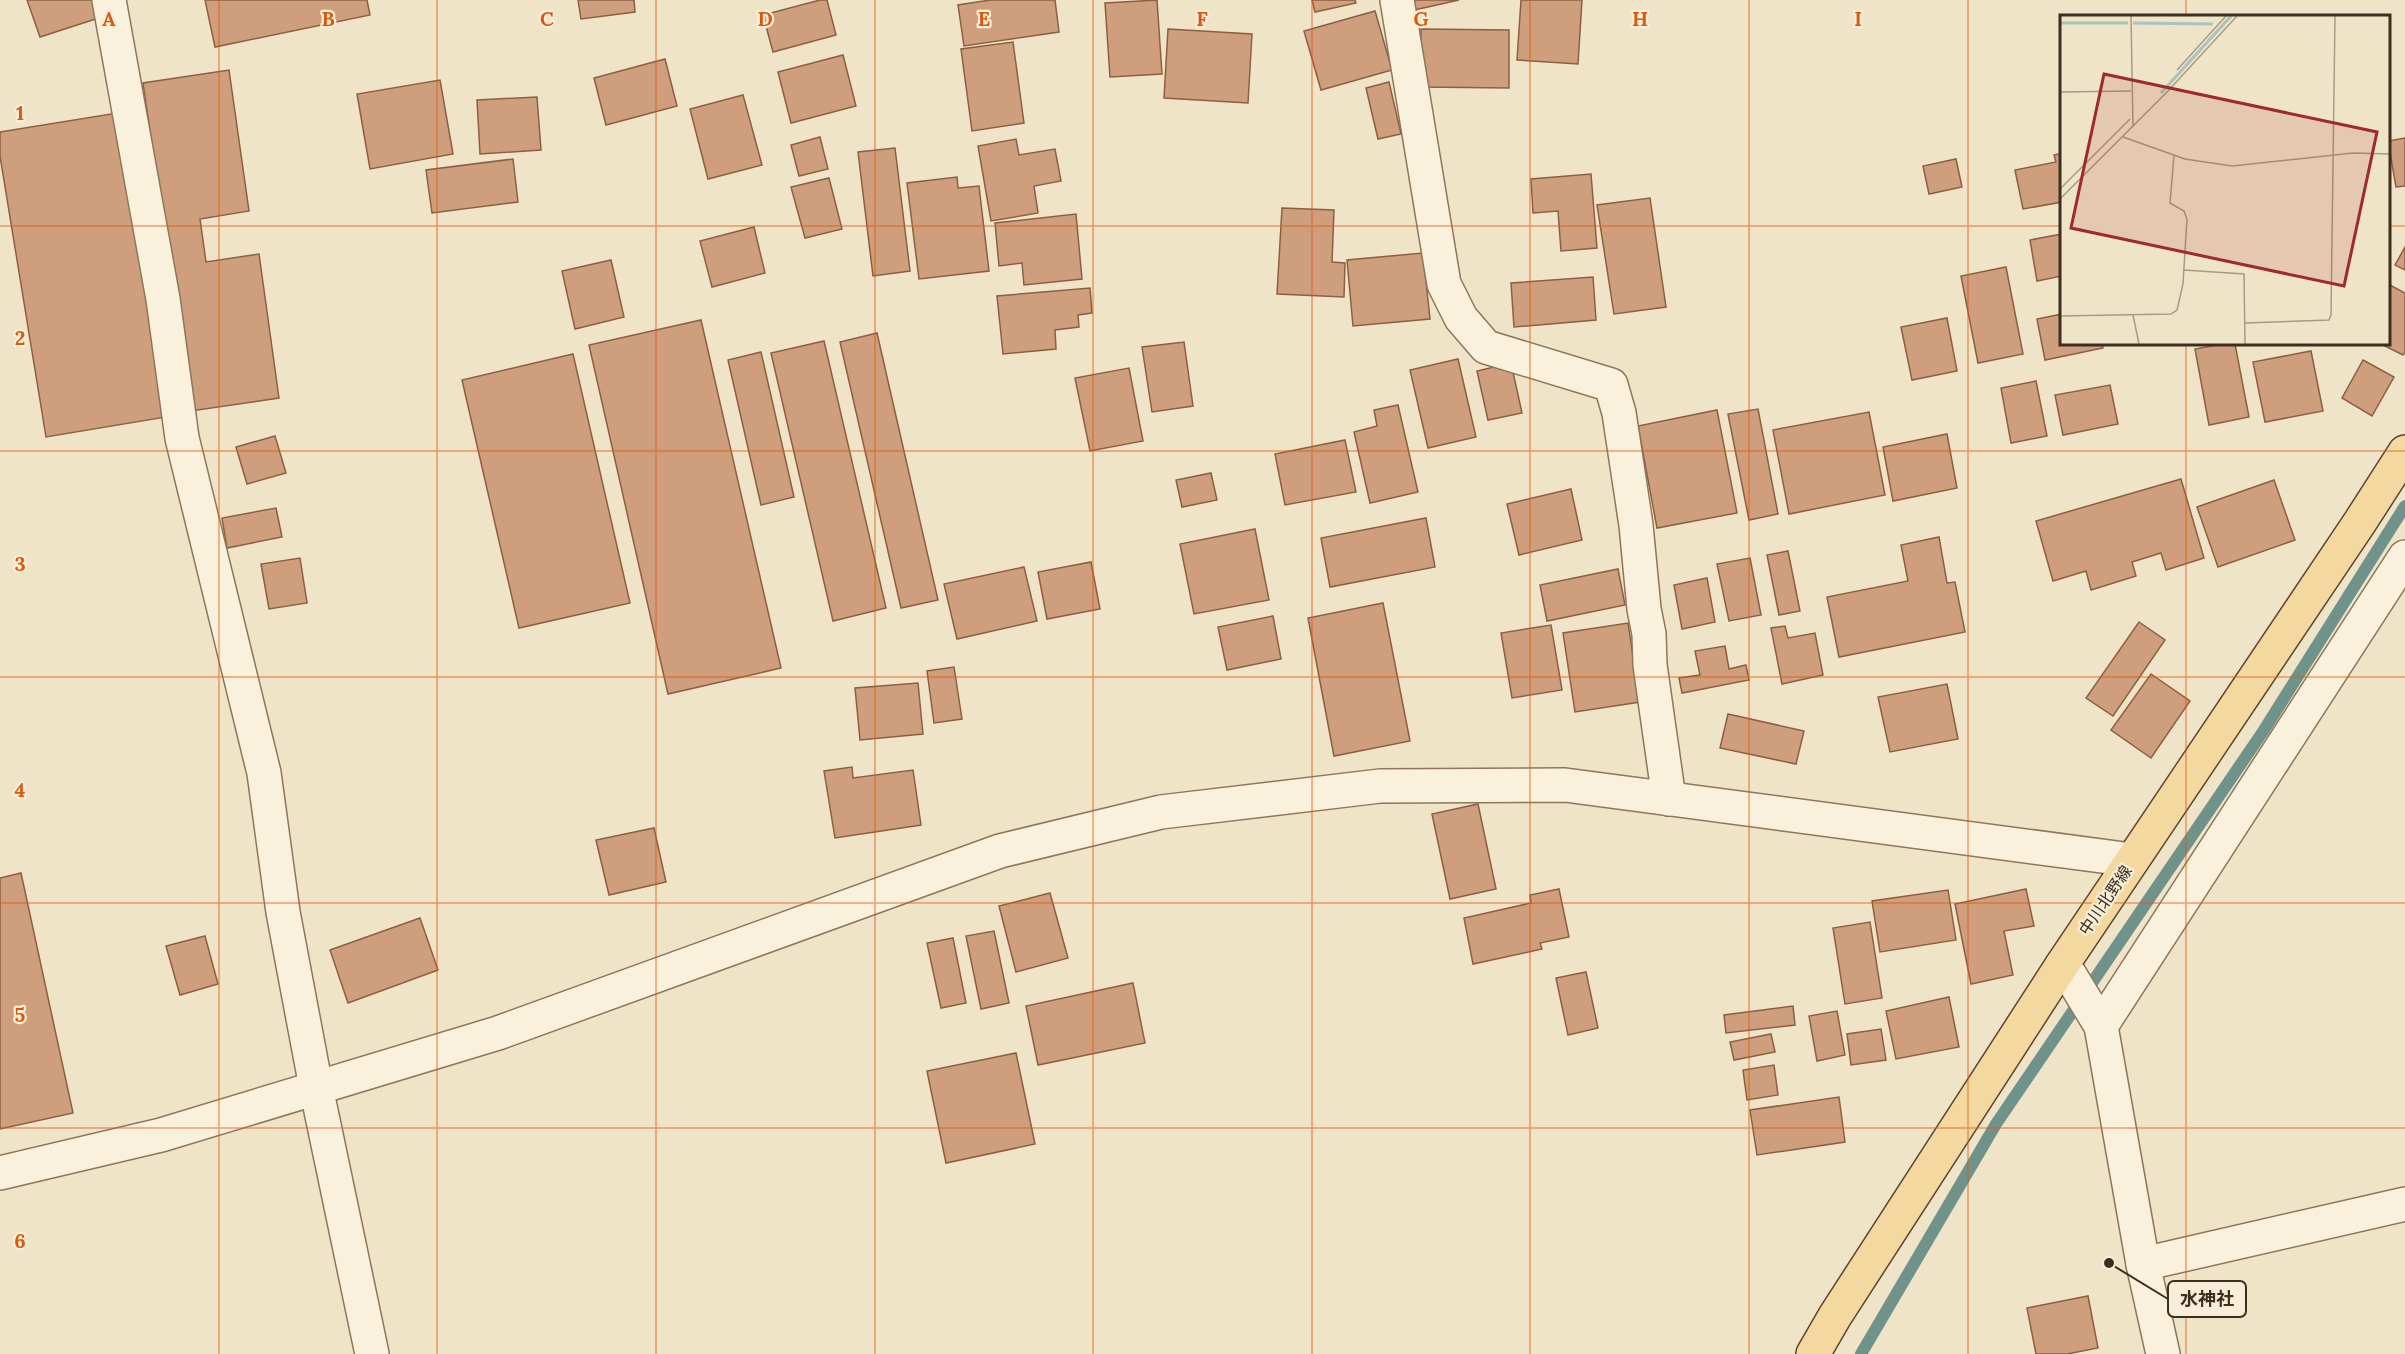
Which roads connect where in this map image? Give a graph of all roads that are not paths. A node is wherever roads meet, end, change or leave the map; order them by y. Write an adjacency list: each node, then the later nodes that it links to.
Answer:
1 (109, 0): 9 (street)
2 (1397, 0): 5 (street)
3 (2405, 452): 6 (main road, 中川北野線)
4 (2405, 557): 8 (street)
5 (1669, 798): 6 (street); 9 (street)
6 (2132, 860): 7 (main road, 中川北野線)
7 (2066, 970): 8 (street); 14 (main road, 中川北野線)
8 (2101, 1026): 12 (street)
9 (316, 1087): 10 (street); 13 (street)
10 (0, 1173)
11 (2405, 1204): 12 (street)
12 (2143, 1263): 15 (street)
13 (372, 1354)
14 (1813, 1354)
15 (2163, 1354)

